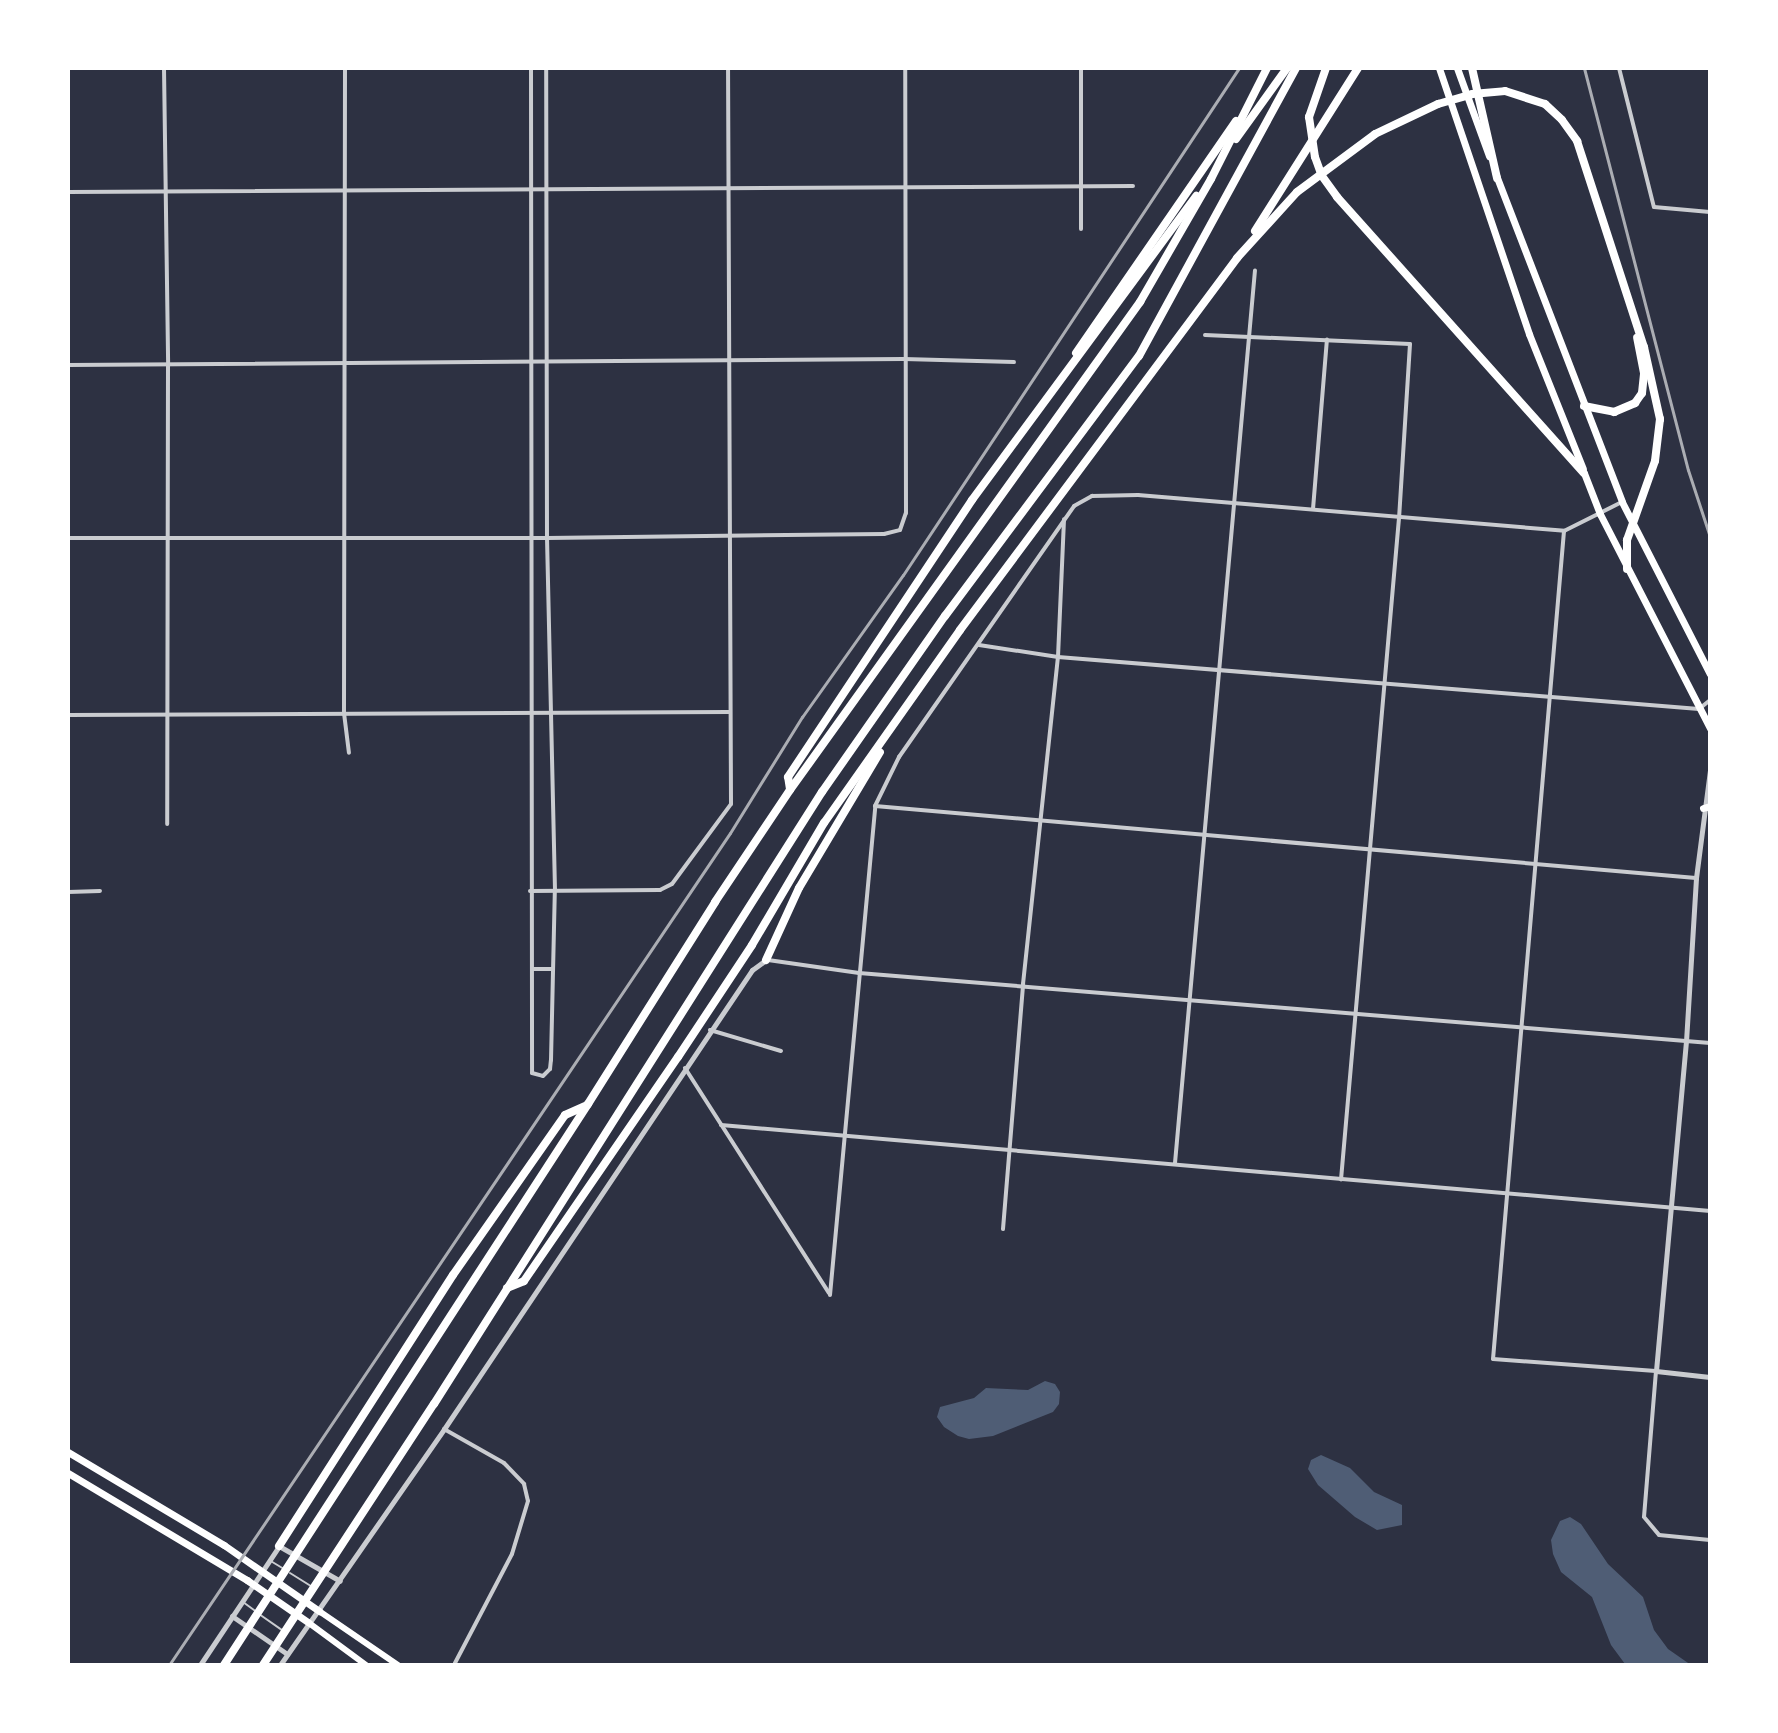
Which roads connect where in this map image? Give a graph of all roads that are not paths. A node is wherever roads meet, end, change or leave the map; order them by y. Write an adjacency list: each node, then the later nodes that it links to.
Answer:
1 (164, 68): 25 (street)
2 (345, 68): 24 (street)
3 (531, 68): 21 (street)
4 (546, 68): 22 (street)
5 (728, 68): 23 (street)
6 (905, 68): 20 (street)
7 (1081, 68): 18 (street)
8 (1269, 68): 43 (highway); 79 (highway)
9 (1287, 68): 43 (highway)
10 (1296, 68): 115 (highway)
11 (1326, 68): 45 (highway)
12 (1358, 68): 29 (highway)
13 (1439, 68): 45 (main road)
14 (1457, 68): 17 (main road)
15 (1472, 68): 17 (highway)
16 (1619, 68): 27 (street)
17 (1497, 178): 44 (main road)
18 (1082, 186): 19 (street); 20 (street); 28 (street)
19 (1133, 186)
20 (906, 187): 23 (street); 35 (street)
21 (529, 188): 22 (street); 24 (street); 38 (street)
22 (546, 188): 23 (street); 40 (street)
23 (729, 188): 36 (street)
24 (345, 189): 25 (street); 39 (street)
25 (167, 190): 26 (street); 42 (street)
26 (68, 192)
27 (1710, 212)
28 (1081, 229)
29 (1237, 258): 31 (highway); 75 (highway)
30 (1255, 271): 33 (street)
31 (1637, 333): 44 (highway); 52 (highway)
32 (1205, 335): 33 (street)
33 (1248, 337): 34 (street); 47 (street)
34 (1327, 340): 48 (street); 51 (street)
35 (904, 359): 36 (street); 37 (street); 54 (street)
36 (730, 360): 40 (street); 54 (street)
37 (1014, 362)
38 (530, 363): 39 (street); 40 (street); 57 (street)
39 (346, 364): 42 (street); 59 (street)
40 (549, 364): 58 (street)
41 (68, 365): 42 (street)
42 (168, 366): 56 (street)
43 (1049, 394): 79 (highway)
44 (1584, 406): 46 (main road)
45 (1584, 473): 49 (main road)
46 (1622, 502): 49 (street); 52 (main road)
47 (1233, 503): 48 (street); 50 (street); 63 (street)
48 (1313, 509): 51 (street)
49 (1600, 514): 53 (street); 60 (main road)
50 (1064, 517): 61 (street); 62 (street)
51 (1399, 518): 53 (street); 65 (street)
52 (1632, 524): 60 (highway); 64 (main road)
53 (1564, 531): 66 (street)
54 (729, 536): 58 (street); 69 (street)
55 (68, 538): 56 (street)
56 (167, 538): 59 (street); 71 (street)
57 (530, 538): 58 (street); 59 (street); 72 (street)
58 (547, 538): 73 (street)
59 (343, 539): 70 (street)
60 (1627, 569): 68 (main road)
61 (978, 645): 62 (street); 80 (street)
62 (1058, 657): 63 (street); 82 (street)
63 (1218, 670): 65 (street); 84 (street)
64 (1710, 674)
65 (1384, 685): 66 (street); 85 (street)
66 (1549, 696): 68 (street); 86 (street)
67 (1710, 700): 68 (street)
68 (1699, 709): 76 (main road)
69 (729, 712): 73 (street); 88 (street)
70 (344, 713): 71 (street); 72 (street); 77 (street)
71 (167, 714): 74 (street); 83 (street)
72 (530, 714): 73 (street); 90 (street)
73 (550, 714): 88 (street)
74 (68, 715)
75 (892, 726): 92 (highway); 115 (highway)
76 (1710, 728)
77 (349, 753)
78 (1710, 770): 81 (street)
79 (790, 790): 105 (highway)
80 (875, 806): 82 (street); 95 (street)
81 (1706, 807): 87 (street)
82 (1040, 818): 84 (street); 96 (street)
83 (167, 824)
84 (1204, 834): 85 (street); 97 (street)
85 (1369, 847): 86 (street); 98 (street)
86 (1534, 861): 87 (street); 99 (street)
87 (1696, 878): 101 (street)
88 (555, 890): 90 (street); 94 (street)
89 (100, 891): 91 (street)
90 (530, 891): 93 (street)
91 (68, 892)
92 (766, 960): 95 (street); 100 (street)
93 (532, 969): 94 (street); 94 (street)
94 (553, 969)
95 (859, 973): 96 (street); 107 (street)
96 (1023, 984): 97 (street); 108 (street)
97 (1190, 999): 98 (street); 109 (street)
98 (1354, 1012): 99 (street); 110 (street)
99 (1520, 1028): 101 (street); 111 (street)
100 (710, 1030): 103 (street); 104 (street)
101 (1686, 1041): 102 (street); 112 (street)
102 (1710, 1043)
103 (781, 1051)
104 (685, 1068): 106 (street); 118 (street)
105 (588, 1104): 122 (highway); 136 (highway)
106 (721, 1125): 107 (street); 107 (street)
107 (845, 1135): 108 (street)
108 (1010, 1149): 109 (street); 114 (street)
109 (1175, 1163): 110 (street)
110 (1341, 1179): 111 (street)
111 (1508, 1193): 112 (street); 116 (street)
112 (1671, 1208): 113 (street); 116 (street)
113 (1710, 1211)
114 (1003, 1229)
115 (507, 1288): 137 (highway)
116 (1656, 1371): 117 (street); 121 (street)
117 (1710, 1377)
118 (444, 1429): 125 (street); 134 (street)
119 (68, 1452): 124 (main road)
120 (68, 1473): 126 (main road)
121 (1710, 1540)
122 (279, 1546): 123 (street); 125 (street)
123 (269, 1560): 124 (street); 127 (lane)
124 (261, 1573): 126 (street); 129 (main road)
125 (340, 1581): 129 (street); 129 (lane)
126 (253, 1584): 128 (street); 131 (main road)
127 (315, 1588)
128 (242, 1602): 130 (street); 132 (lane)
129 (322, 1608): 131 (street); 140 (main road)
130 (232, 1616): 133 (street); 135 (street)
131 (309, 1623): 133 (street); 139 (main road)
132 (286, 1633)
133 (287, 1654): 138 (street)
134 (455, 1663)
135 (200, 1665)
136 (224, 1665)
137 (263, 1665)
138 (280, 1665)
139 (366, 1665)
140 (398, 1665)

